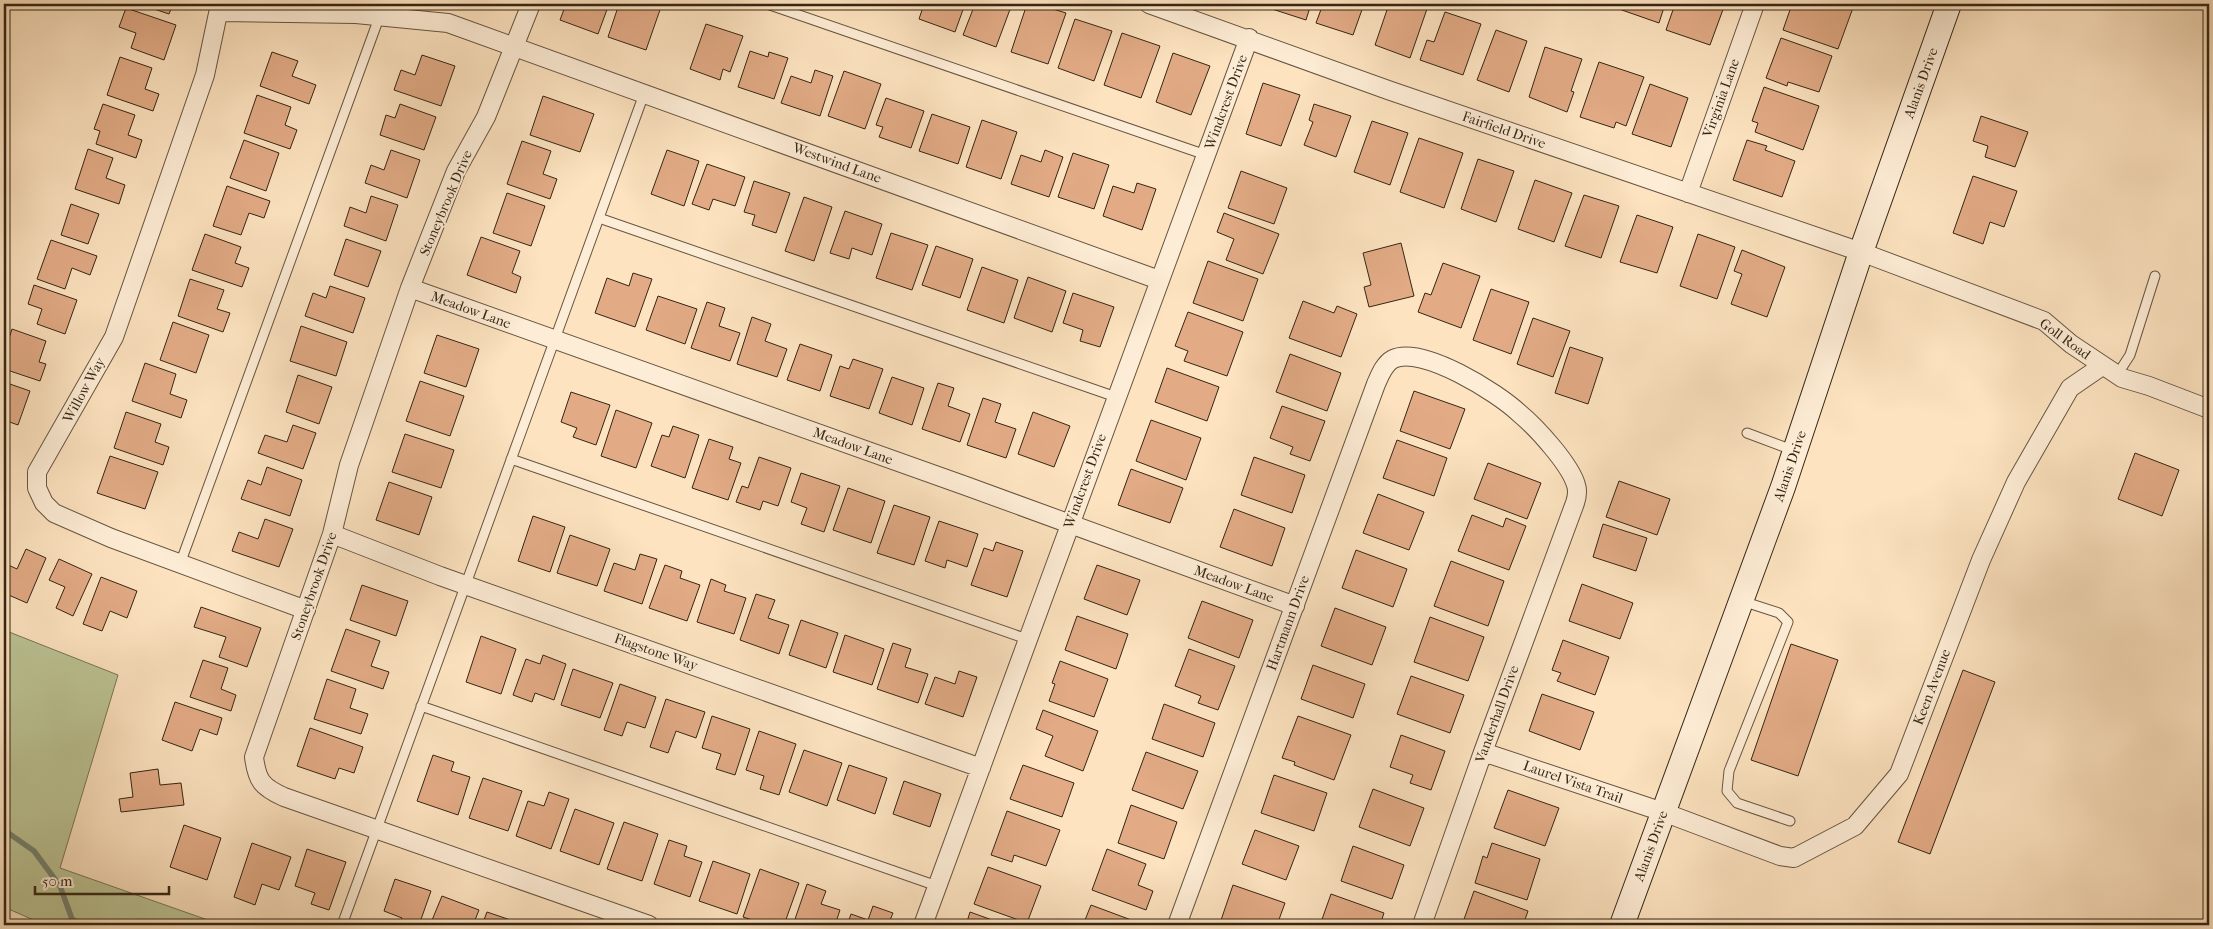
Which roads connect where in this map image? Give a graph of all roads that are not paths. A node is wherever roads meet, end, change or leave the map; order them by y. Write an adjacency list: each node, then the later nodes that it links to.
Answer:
1 (531, 4): 9 (street, Stoneybrook Drive)
2 (767, 4): 11 (lane)
3 (1149, 4): 8 (street, Fairfield Drive)
4 (1755, 4): 12 (street, Virginia Lane)
5 (1949, 4): 14 (main road, Alanis Drive)
6 (219, 8): 7 (street, Westwind Lane); 29 (street, Willow Way)
7 (382, 10): 9 (street, Westwind Lane); 29 (lane)
8 (1249, 38): 11 (street, Windcrest Drive); 12 (street, Fairfield Drive)
9 (515, 47): 10 (street, Westwind Lane); 17 (street, Stoneybrook Drive)
10 (644, 94): 13 (lane); 16 (street, Westwind Lane)
11 (1206, 155): 16 (street, Windcrest Drive)
12 (1688, 193): 14 (street, Fairfield Drive)
13 (599, 218): 18 (lane); 21 (lane)
14 (1861, 252): 19 (street, Goll Road); 24 (main road, Alanis Drive)
15 (2155, 276): 20 (lane)
16 (1159, 280): 21 (street, Windcrest Drive)
17 (410, 288): 18 (street, Meadow Lane); 28 (street, Stoneybrook Drive)
18 (554, 340): 25 (lane); 27 (street, Meadow Lane)
19 (2102, 366): 20 (street, Goll Road); 38 (street, Keen Avenue)
20 (2118, 375): 22 (street, Goll Road)
21 (1116, 397): 27 (street, Windcrest Drive)
22 (2209, 409)
23 (1747, 433): 24 (lane)
24 (1795, 451): 31 (main road, Alanis Drive)
25 (511, 459): 30 (lane); 34 (lane)
26 (1576, 503): 32 (street, Hartmann Drive); 36 (street, Vanderhall Drive)
27 (1069, 524): 32 (street, Meadow Lane); 34 (street, Windcrest Drive)
28 (332, 534): 30 (street, Flagstone Way); 33 (street, Stoneybrook Drive)
29 (180, 564): 33 (street, Willow Way)
30 (465, 585): 35 (lane); 37 (street, Flagstone Way)
31 (1742, 601): 38 (main road, Alanis Drive); 39 (lane)
32 (1295, 606): 45 (street, Hartmann Drive)
33 (306, 610): 40 (street, Stoneybrook Drive)
34 (1027, 639): 37 (street, Windcrest Drive)
35 (421, 706): 40 (lane); 41 (lane)
36 (1483, 752): 38 (street, Laurel Vista Trail); 46 (street, Vanderhall Drive)
37 (981, 768): 41 (street, Windcrest Drive)
38 (1663, 812): 47 (main road, Alanis Drive)
39 (1790, 821)
40 (376, 829): 42 (lane); 43 (street, Stoneybrook Drive)
41 (937, 886): 44 (street, Windcrest Drive)
42 (342, 925)
43 (649, 925)
44 (923, 925)
45 (1177, 925)
46 (1422, 925)
47 (1622, 925)

